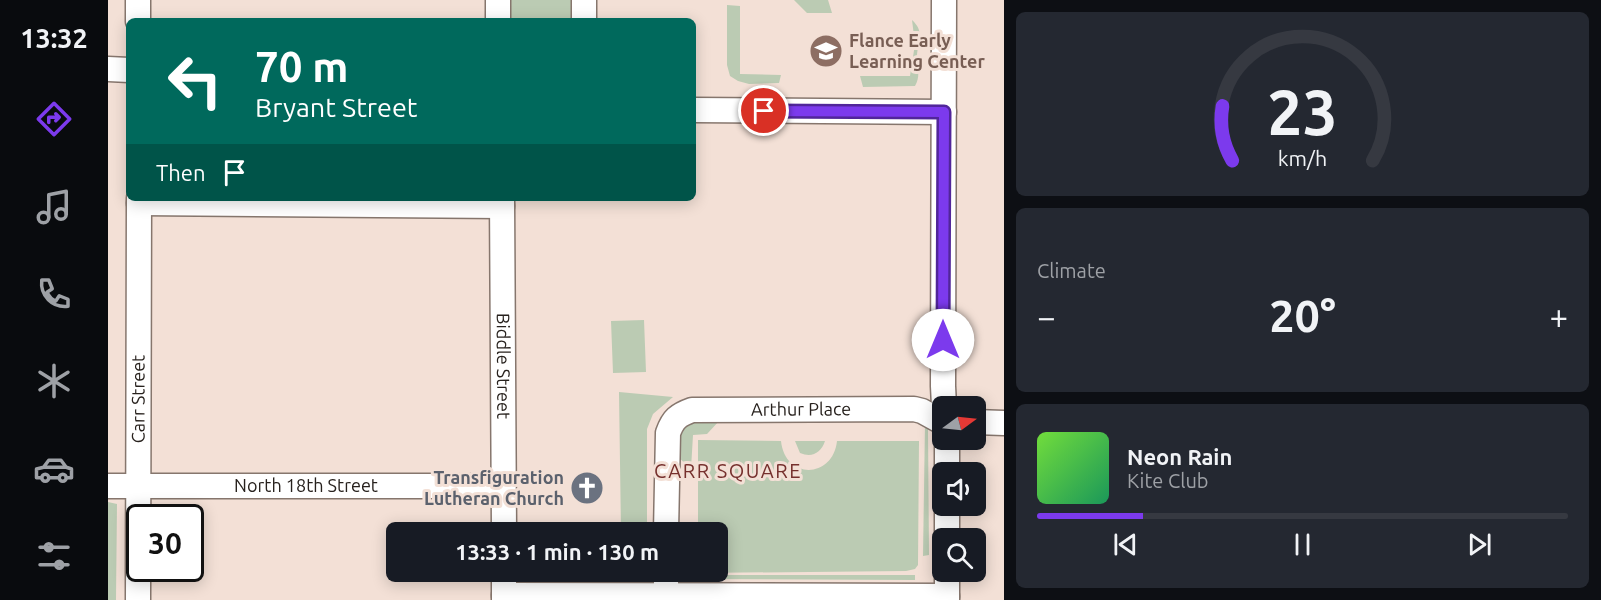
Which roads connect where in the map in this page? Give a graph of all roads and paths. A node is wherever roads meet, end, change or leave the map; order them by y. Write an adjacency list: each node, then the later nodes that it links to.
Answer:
1 (138, 0): 5 (street)
2 (498, 0): 6 (street)
3 (584, 0): 7 (street)
4 (944, 0): 11 (street)
5 (138, 18)
6 (498, 18)
7 (584, 18)
8 (108, 69): 9 (street)
9 (126, 70)
10 (696, 110): 11 (street)
11 (944, 112): 14 (street)
12 (139, 201): 13 (street); 19 (street, Carr Street)
13 (502, 202): 20 (street, Biddle Street)
14 (944, 396)
15 (932, 416): 22 (street, Arthur Place)
16 (986, 422): 17 (street)
17 (1004, 423)
18 (108, 486): 19 (street, North 18th Street)
19 (138, 486): 20 (street, North 18th Street); 27 (street, Carr Street)
20 (503, 486): 21 (street, Biddle Street)
21 (504, 522)
22 (666, 522)
23 (947, 582): 26 (street)
24 (666, 583): 25 (street); 26 (street)
25 (504, 589)
26 (947, 598)
27 (138, 600)

